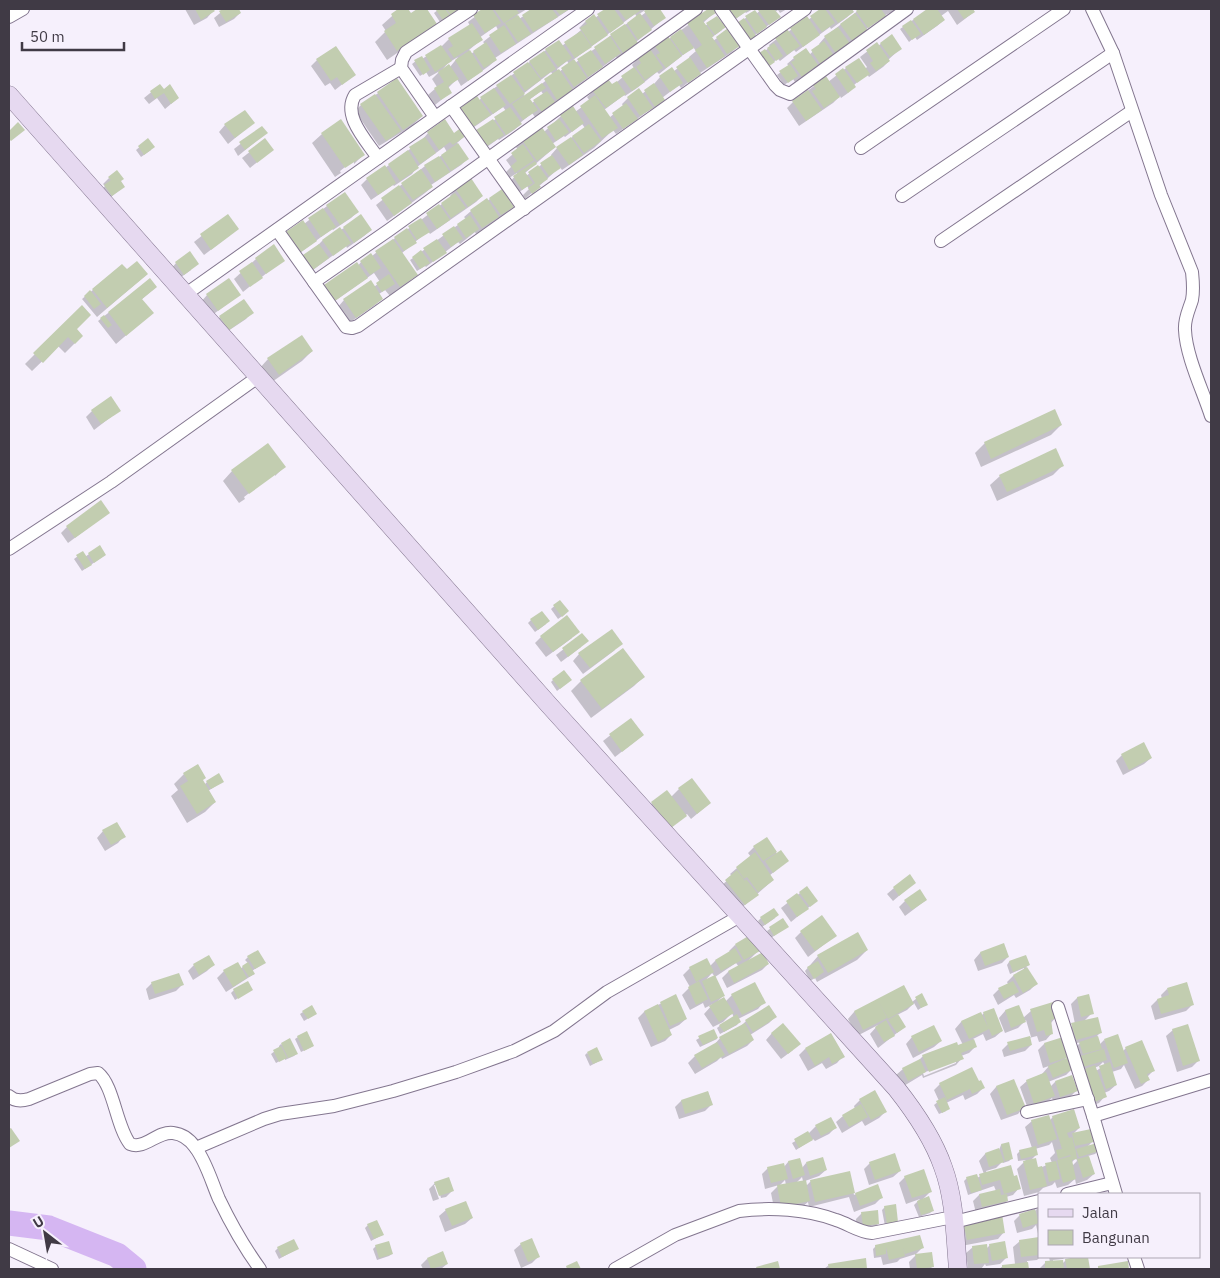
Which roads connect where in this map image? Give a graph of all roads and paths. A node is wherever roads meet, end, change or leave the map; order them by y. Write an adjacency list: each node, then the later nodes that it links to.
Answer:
1 (23, 9): 11 (street)
2 (471, 9): 14 (street)
3 (588, 9): 10 (street)
4 (696, 9): 21 (street)
5 (721, 9): 12 (street)
6 (805, 9): 12 (street)
7 (907, 9): 12 (street)
8 (1064, 9): 19 (street)
9 (1092, 9): 13 (street)
10 (575, 13): 16 (street)
11 (9, 17)
12 (749, 49): 23 (street)
13 (1112, 53): 17 (street); 22 (street)
14 (401, 68): 18 (street); 20 (street)
15 (10, 100): 27 (main road)
16 (451, 106): 18 (street); 21 (street)
17 (1132, 110): 25 (street); 29 (street)
18 (435, 117): 20 (street)
19 (861, 148)
20 (378, 158): 24 (street)
21 (487, 158): 23 (street); 26 (street)
22 (902, 196)
23 (524, 209): 26 (street)
24 (277, 230): 26 (street); 27 (street)
25 (941, 241)
26 (314, 282)
27 (186, 294): 28 (main road)
28 (258, 377): 30 (street); 31 (main road)
29 (1211, 416)
30 (9, 549)
31 (740, 916): 38 (street); 42 (main road)
32 (1058, 1006): 35 (street)
33 (1211, 1080): 37 (street)
34 (9, 1096): 38 (street)
35 (1088, 1099): 36 (street); 37 (street)
36 (1027, 1112)
37 (1093, 1116): 39 (street)
38 (196, 1148): 45 (street)
39 (1114, 1189): 40 (street)
40 (1076, 1193)
41 (1038, 1201): 42 (street)
42 (953, 1220): 46 (street); 47 (main road)
43 (9, 1249): 44 (street)
44 (52, 1269)
45 (260, 1269)
46 (615, 1269)
47 (958, 1269)

